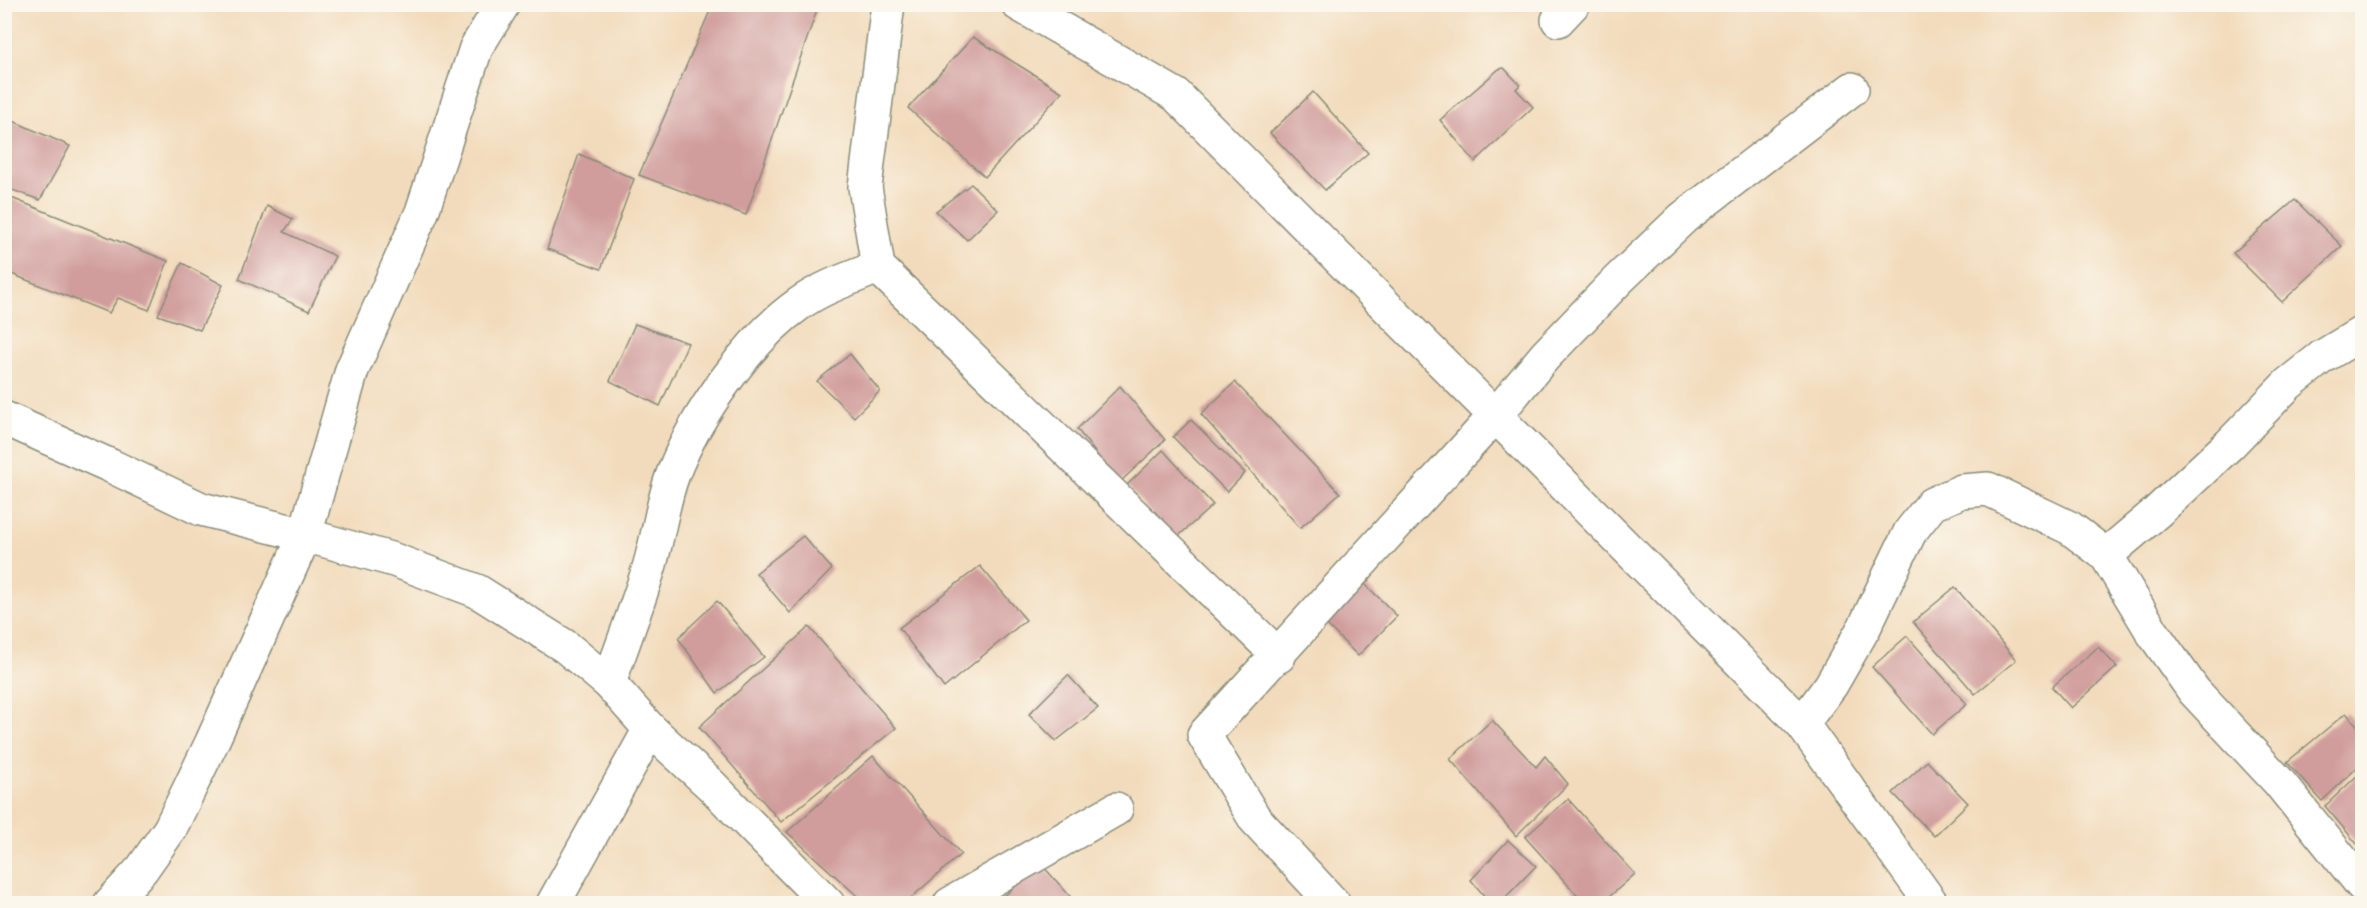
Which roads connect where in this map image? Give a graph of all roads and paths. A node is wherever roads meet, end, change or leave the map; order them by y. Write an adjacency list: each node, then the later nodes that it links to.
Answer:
1 (502, 4): 9 (street)
2 (888, 4): 5 (street)
3 (1018, 4): 7 (street)
4 (1851, 89): 7 (street)
5 (878, 267): 11 (street); 12 (street)
6 (2362, 333): 10 (street)
7 (1496, 416): 11 (street); 13 (street)
8 (4, 418): 9 (street)
9 (305, 535): 12 (street); 17 (street)
10 (2106, 555): 13 (street); 16 (street)
11 (1279, 656): 21 (street)
12 (609, 683): 14 (street)
13 (1802, 724): 22 (street)
14 (650, 729): 18 (street); 19 (street)
15 (1116, 809): 20 (street)
16 (2362, 885)
17 (110, 903)
18 (553, 903)
19 (828, 903)
20 (950, 903)
21 (1334, 903)
22 (1932, 903)

